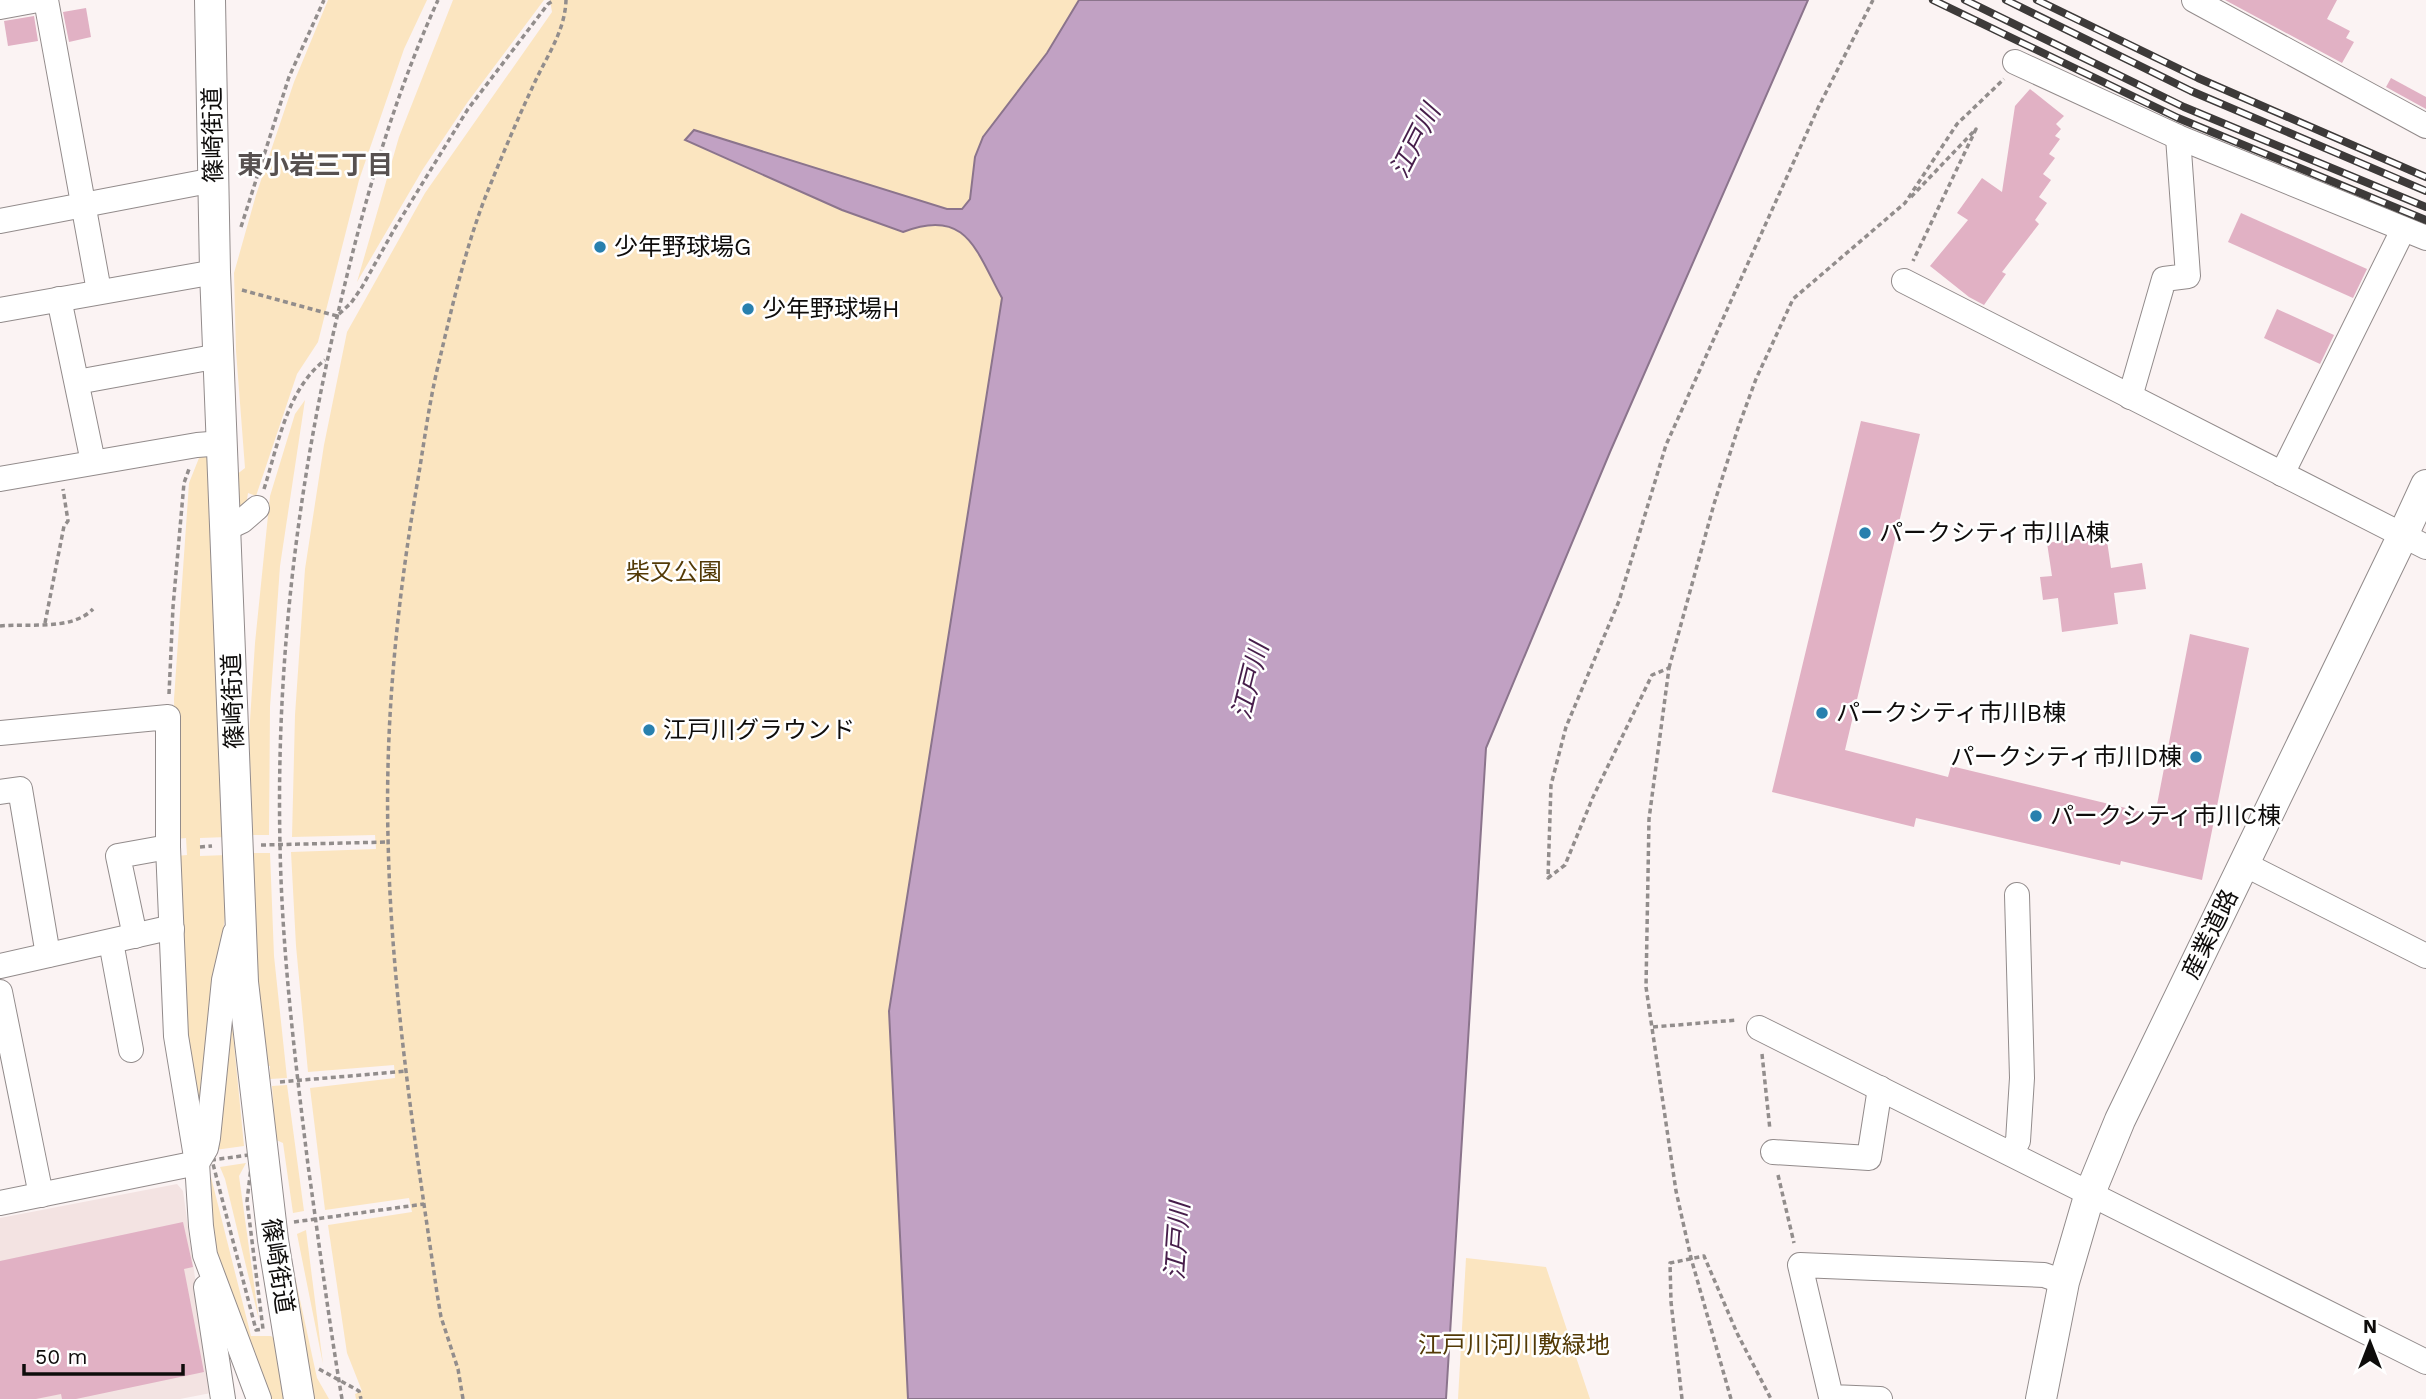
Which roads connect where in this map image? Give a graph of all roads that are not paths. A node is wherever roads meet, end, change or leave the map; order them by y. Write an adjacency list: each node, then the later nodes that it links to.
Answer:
1 (38, 0): 5 (street)
2 (46, 0): 10 (street)
3 (210, 0): 9 (main road, 篠崎街道)
4 (2194, 0): 7 (street)
5 (0, 7)
6 (2015, 62): 8 (street)
7 (2426, 126)
8 (2178, 137): 12 (street); 20 (street)
9 (214, 180): 10 (street); 13 (main road, 篠崎街道)
10 (84, 204): 11 (street); 15 (street)
11 (0, 221)
12 (2415, 234): 23 (street)
13 (215, 272): 15 (street); 18 (main road, 篠崎街道)
14 (1904, 281): 20 (street)
15 (99, 291): 16 (street)
16 (59, 299): 17 (street); 19 (street)
17 (0, 310)
18 (219, 356): 19 (street); 21 (main road, 篠崎街道)
19 (76, 383): 22 (street)
20 (2130, 397): 23 (street)
21 (223, 443): 22 (street); 27 (main road, 篠崎街道)
22 (93, 462): 24 (street)
23 (2282, 474): 28 (street)
24 (0, 479)
25 (2426, 485): 28 (main road, 産業道路)
26 (261, 499): 27 (street)
27 (227, 528): 34 (main road, 篠崎街道)
28 (2415, 541): 32 (main road, 産業道路)
29 (0, 733): 31 (street)
30 (0, 792): 38 (street)
31 (167, 847): 35 (street); 36 (street)
32 (2244, 864): 39 (street); 48 (main road, 産業道路)
33 (2017, 895): 45 (street)
34 (240, 913): 47 (street); 56 (main road, 篠崎街道)
35 (172, 929): 36 (street); 47 (street)
36 (135, 936): 37 (street)
37 (110, 942): 38 (street); 43 (street)
38 (48, 955): 40 (street)
39 (2426, 956)
40 (0, 966)
41 (0, 992): 49 (street)
42 (1751, 1024): 44 (street)
43 (131, 1050)
44 (1880, 1088): 45 (street); 46 (street)
45 (2002, 1149): 48 (street)
46 (1773, 1152)
47 (205, 1162): 49 (street); 51 (street)
48 (2090, 1193): 52 (main road, 産業道路); 53 (street)
49 (41, 1195): 50 (street)
50 (0, 1203)
51 (205, 1255): 54 (street); 55 (street)
52 (2064, 1282): 57 (street); 58 (main road, 産業道路)
53 (2426, 1362)
54 (223, 1399)
55 (259, 1399)
56 (299, 1399)
57 (1880, 1399)
58 (2041, 1399)

